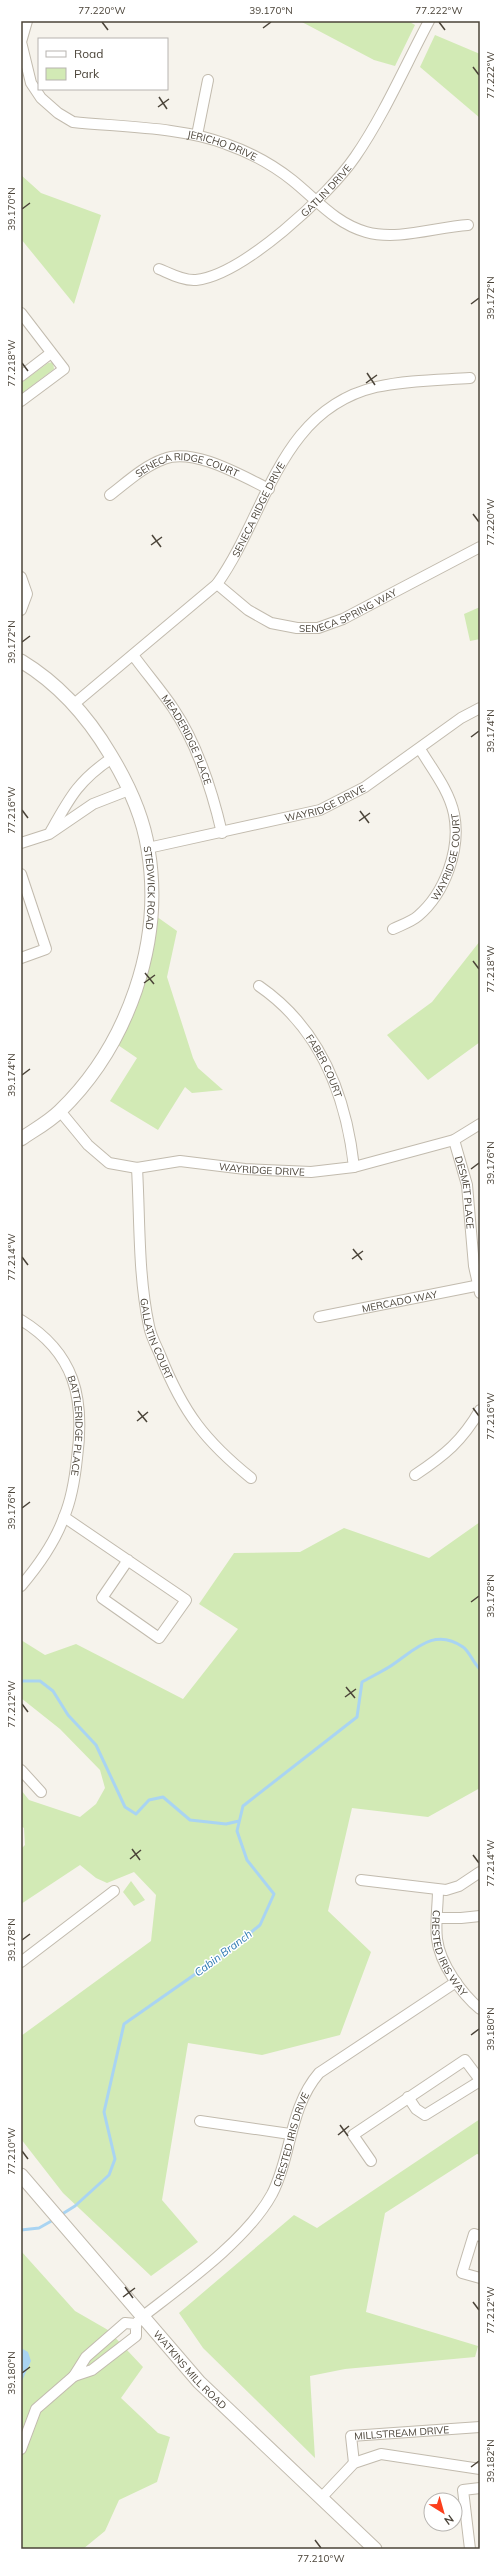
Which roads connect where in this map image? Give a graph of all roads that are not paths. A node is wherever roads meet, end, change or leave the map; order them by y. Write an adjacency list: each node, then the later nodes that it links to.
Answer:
1 (27, 21): 4 (street, JERICHO DRIVE)
2 (429, 21): 5 (street, GATLIN DRIVE)
3 (208, 80): 4 (street)
4 (197, 135): 5 (street, JERICHO DRIVE)
5 (314, 202): 6 (street, JERICHO DRIVE); 7 (street, GATLIN DRIVE)
6 (468, 225)
7 (159, 269)
8 (21, 313): 9 (street)
9 (51, 353): 10 (street); 12 (street)
10 (21, 376)
11 (470, 378): 13 (street, SENECA RIDGE DRIVE)
12 (21, 401)
13 (269, 488): 14 (street, SENECA RIDGE COURT); 17 (street, SENECA RIDGE DRIVE)
14 (110, 495)
15 (480, 547): 17 (street, SENECA SPRING WAY)
16 (21, 577): 18 (street)
17 (217, 584): 19 (street, SENECA RIDGE DRIVE)
18 (21, 610)
19 (133, 655): 21 (street, SENECA RIDGE DRIVE); 26 (street, MEADERIDGE PLACE)
20 (21, 661): 21 (street, STEDWICK ROAD)
21 (74, 704): 24 (street, STEDWICK ROAD)
22 (480, 708): 23 (street, WAYRIDGE DRIVE)
23 (420, 749): 26 (street, WAYRIDGE DRIVE); 31 (street, WAYRIDGE COURT)
24 (112, 758): 25 (street, STEDWICK ROAD); 27 (street)
25 (129, 790): 27 (street); 29 (street, STEDWICK ROAD)
26 (222, 833): 29 (street, WAYRIDGE DRIVE)
27 (49, 834): 28 (street)
28 (21, 843)
29 (148, 848): 34 (street, STEDWICK ROAD)
30 (21, 874): 32 (street)
31 (393, 929)
32 (21, 958)
33 (259, 986): 38 (street, FABER COURT)
34 (60, 1112): 36 (street, STEDWICK ROAD); 39 (street, WAYRIDGE DRIVE)
35 (480, 1124): 37 (street, WAYRIDGE DRIVE)
36 (21, 1139)
37 (454, 1140): 38 (street, WAYRIDGE DRIVE); 40 (street, DESMET PLACE)
38 (354, 1167): 39 (street, WAYRIDGE DRIVE)
39 (137, 1168): 45 (street, GALLATIN COURT)
40 (479, 1288): 41 (street, MERCADO WAY)
41 (319, 1317)
42 (21, 1320): 46 (street, BATTLERIDGE PLACE)
43 (480, 1410): 44 (street)
44 (416, 1475)
45 (251, 1478)
46 (64, 1517): 47 (street); 48 (street, BATTLERIDGE PLACE)
47 (128, 1560): 47 (street)
48 (21, 1586)
49 (21, 1770): 50 (street)
50 (42, 1792)
51 (480, 1872): 53 (street)
52 (361, 1880): 53 (street)
53 (438, 1890): 56 (street, CRESTED IRIS WAY)
54 (114, 1891): 57 (street)
55 (480, 1916): 56 (street)
56 (438, 1918): 58 (street, CRESTED IRIS WAY)
57 (21, 1962)
58 (456, 1982): 59 (street, CRESTED IRIS WAY); 63 (street, CRESTED IRIS DRIVE)
59 (480, 2010)
60 (480, 2080): 61 (street); 61 (street)
61 (408, 2097): 64 (street)
62 (200, 2121): 63 (street)
63 (290, 2134): 68 (street, CRESTED IRIS DRIVE)
64 (371, 2161)
65 (21, 2175): 68 (street, WATKINS MILL ROAD)
66 (480, 2236): 67 (street)
67 (480, 2278)
68 (139, 2321): 69 (street); 69 (street); 75 (street, WATKINS MILL ROAD)
69 (74, 2376): 71 (street)
70 (480, 2427): 72 (street, MILLSTREAM DRIVE)
71 (21, 2449)
72 (354, 2463): 73 (street, MILLSTREAM DRIVE); 75 (street, MILLSTREAM DRIVE)
73 (480, 2469)
74 (480, 2488): 77 (street)
75 (321, 2498): 76 (street, WATKINS MILL ROAD)
76 (375, 2549)
77 (470, 2549)

